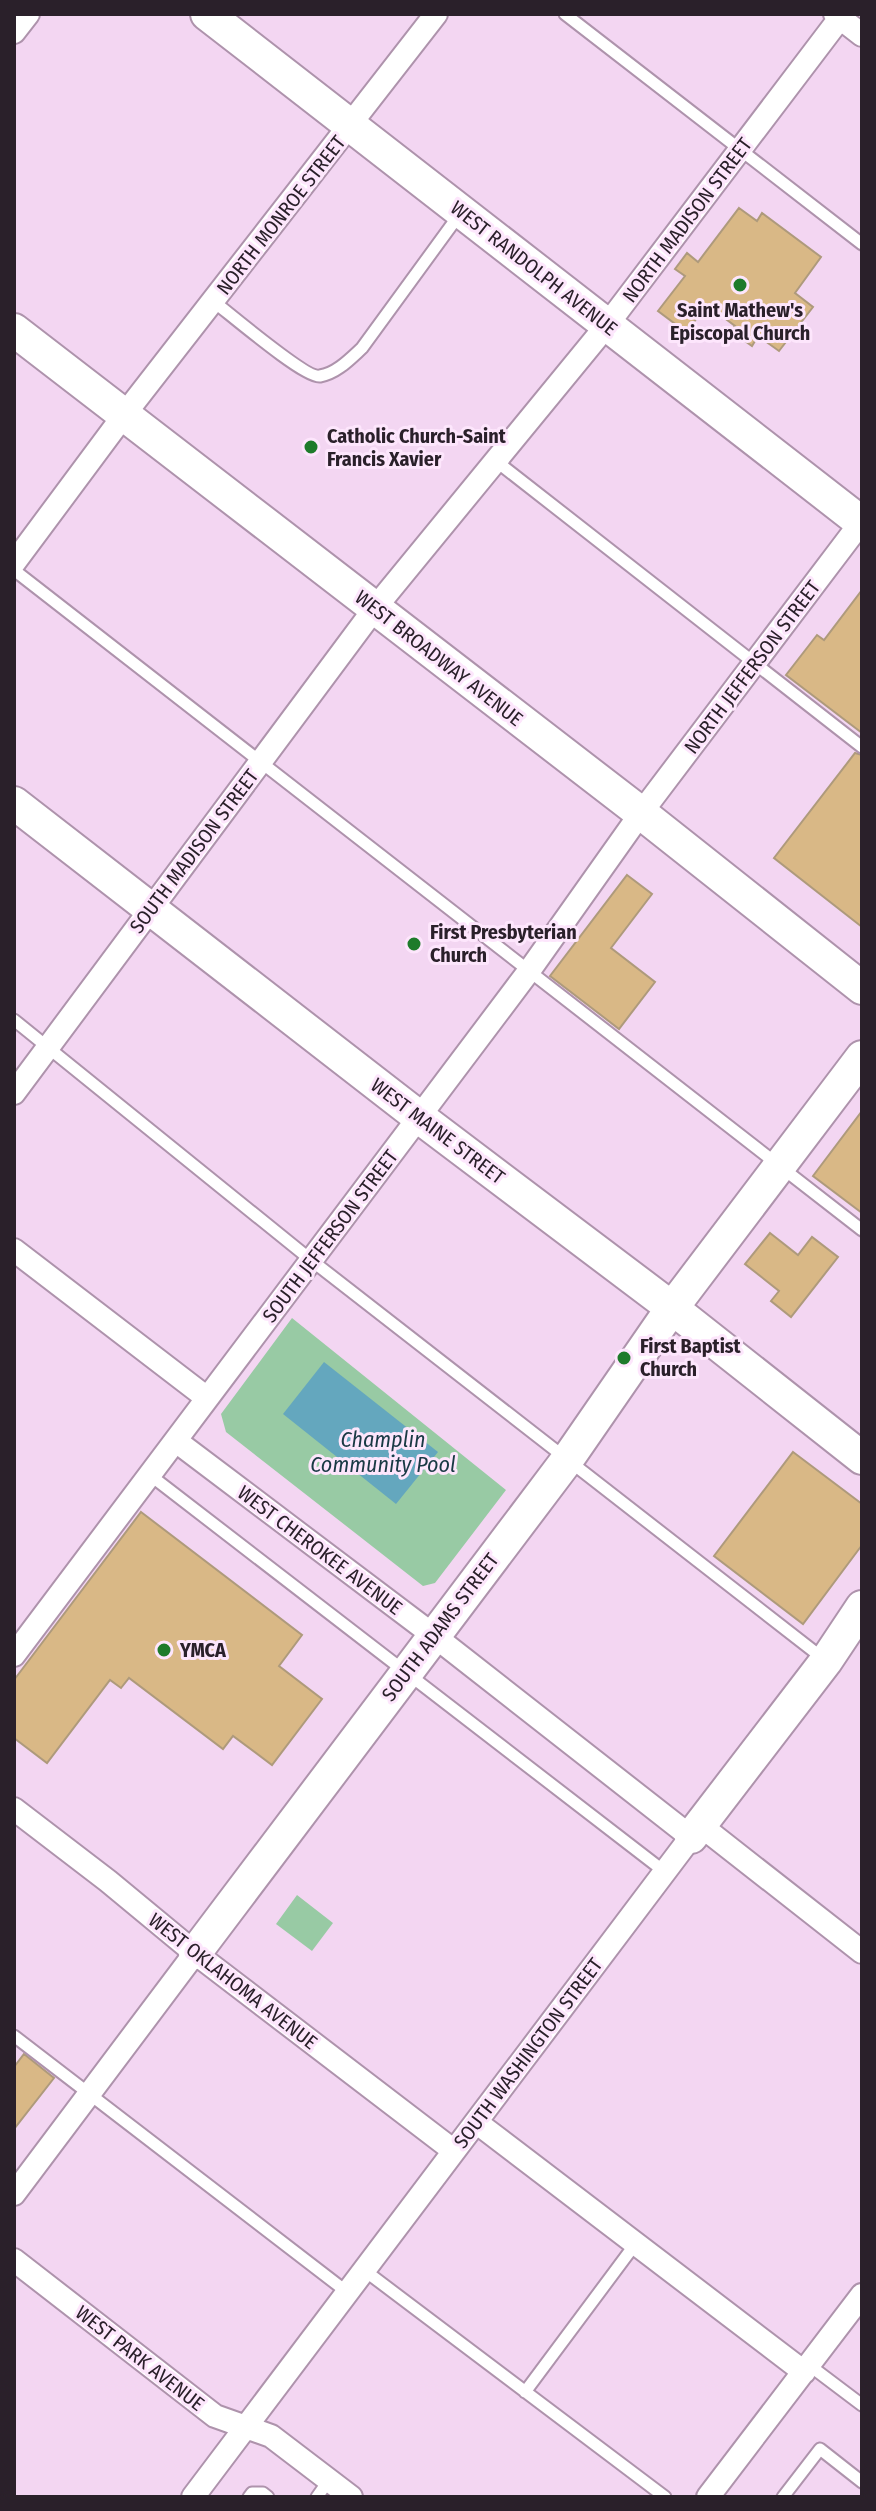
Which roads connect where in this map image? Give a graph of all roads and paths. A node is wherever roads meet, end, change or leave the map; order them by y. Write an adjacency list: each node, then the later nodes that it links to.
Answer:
1 (28, 14): 6 (street)
2 (207, 14): 8 (main road, WEST RANDOLPH AVENUE)
3 (436, 14): 8 (street, NORTH MONROE STREET)
4 (565, 14): 9 (lane)
5 (839, 15): 7 (street); 9 (street, NORTH MADISON STREET)
6 (14, 32)
7 (862, 35)
8 (351, 126): 10 (main road, WEST RANDOLPH AVENUE); 12 (street, NORTH MONROE STREET)
9 (741, 148): 11 (lane); 13 (street, NORTH MADISON STREET)
10 (461, 211): 12 (lane); 13 (main road, WEST RANDOLPH AVENUE)
11 (862, 244)
12 (213, 301): 15 (street, NORTH MONROE STREET)
13 (607, 325): 16 (street, NORTH MADISON STREET); 17 (main road, WEST RANDOLPH AVENUE)
14 (14, 330): 15 (main road, WEST BROADWAY AVENUE)
15 (124, 415): 18 (street, NORTH MONROE STREET); 20 (main road, WEST BROADWAY AVENUE)
16 (496, 461): 20 (street, NORTH MADISON STREET); 21 (lane)
17 (862, 522): 21 (street, NORTH JEFFERSON STREET)
18 (14, 563)
19 (14, 570): 23 (lane)
20 (375, 608): 23 (street, SOUTH MADISON STREET); 25 (main road, WEST BROADWAY AVENUE)
21 (755, 663): 22 (lane); 25 (street, NORTH JEFFERSON STREET)
22 (862, 747)
23 (260, 763): 26 (street, SOUTH MADISON STREET); 27 (lane)
24 (14, 803): 26 (main road, WEST MAINE STREET)
25 (641, 813): 27 (street, SOUTH JEFFERSON STREET); 28 (main road, WEST BROADWAY AVENUE)
26 (151, 909): 30 (street, SOUTH MADISON STREET); 33 (main road, WEST MAINE STREET)
27 (529, 971): 33 (street, SOUTH JEFFERSON STREET); 34 (lane)
28 (862, 988)
29 (14, 1020): 30 (lane)
30 (49, 1047): 32 (street, SOUTH MADISON STREET); 37 (lane)
31 (862, 1057): 34 (main road, SOUTH ADAMS STREET)
32 (14, 1093)
33 (419, 1117): 37 (street, SOUTH JEFFERSON STREET); 38 (main road, WEST MAINE STREET)
34 (779, 1165): 35 (lane); 38 (main road, SOUTH ADAMS STREET)
35 (862, 1230)
36 (14, 1250): 39 (street)
37 (311, 1260): 39 (street, SOUTH JEFFERSON STREET); 42 (lane)
38 (672, 1308): 41 (main road, WEST MAINE STREET); 42 (main road, SOUTH ADAMS STREET)
39 (207, 1398): 40 (street, SOUTH JEFFERSON STREET)
40 (176, 1441): 43 (street, SOUTH JEFFERSON STREET); 45 (street, WEST CHEROKEE AVENUE)
41 (862, 1458)
42 (567, 1460): 45 (main road, SOUTH ADAMS STREET); 47 (lane)
43 (150, 1475): 46 (street, SOUTH JEFFERSON STREET); 48 (lane)
44 (862, 1607): 47 (main road, SOUTH WASHINGTON STREET)
45 (433, 1635): 48 (main road, SOUTH ADAMS STREET); 50 (street, WEST CHEROKEE AVENUE)
46 (14, 1655)
47 (826, 1661): 50 (main road, SOUTH WASHINGTON STREET)
48 (405, 1673): 51 (lane); 53 (main road, SOUTH ADAMS STREET)
49 (14, 1809): 53 (street, WEST OKLAHOMA AVENUE)
50 (696, 1831): 51 (street, SOUTH WASHINGTON STREET); 52 (street, WEST CHEROKEE AVENUE)
51 (665, 1872): 56 (street, SOUTH WASHINGTON STREET)
52 (862, 1952)
53 (195, 1953): 55 (street, SOUTH ADAMS STREET); 57 (street, WEST OKLAHOMA AVENUE)
54 (14, 2036): 55 (lane)
55 (89, 2094): 58 (street, SOUTH ADAMS STREET); 62 (lane)
56 (476, 2122): 57 (street, SOUTH WASHINGTON STREET); 59 (street)
57 (454, 2151): 61 (street, SOUTH WASHINGTON STREET)
58 (14, 2194)
59 (636, 2243): 64 (street); 65 (lane)
60 (14, 2260): 67 (street, WEST PARK AVENUE)
61 (364, 2270): 62 (street, SOUTH WASHINGTON STREET); 65 (lane)
62 (347, 2292): 67 (street, SOUTH WASHINGTON STREET)
63 (862, 2295): 64 (street)
64 (806, 2369): 66 (lane); 75 (street)
65 (525, 2392): 74 (lane)
66 (862, 2405)
67 (245, 2427): 69 (street, WEST PARK AVENUE); 70 (street, SOUTH WASHINGTON STREET)
68 (862, 2482): 76 (lane)
69 (323, 2489): 73 (street, WEST PARK AVENUE)
70 (193, 2497)
71 (249, 2497): 72 (lane)
72 (268, 2497)
73 (351, 2497)
74 (665, 2497)
75 (708, 2497)
76 (783, 2497)

